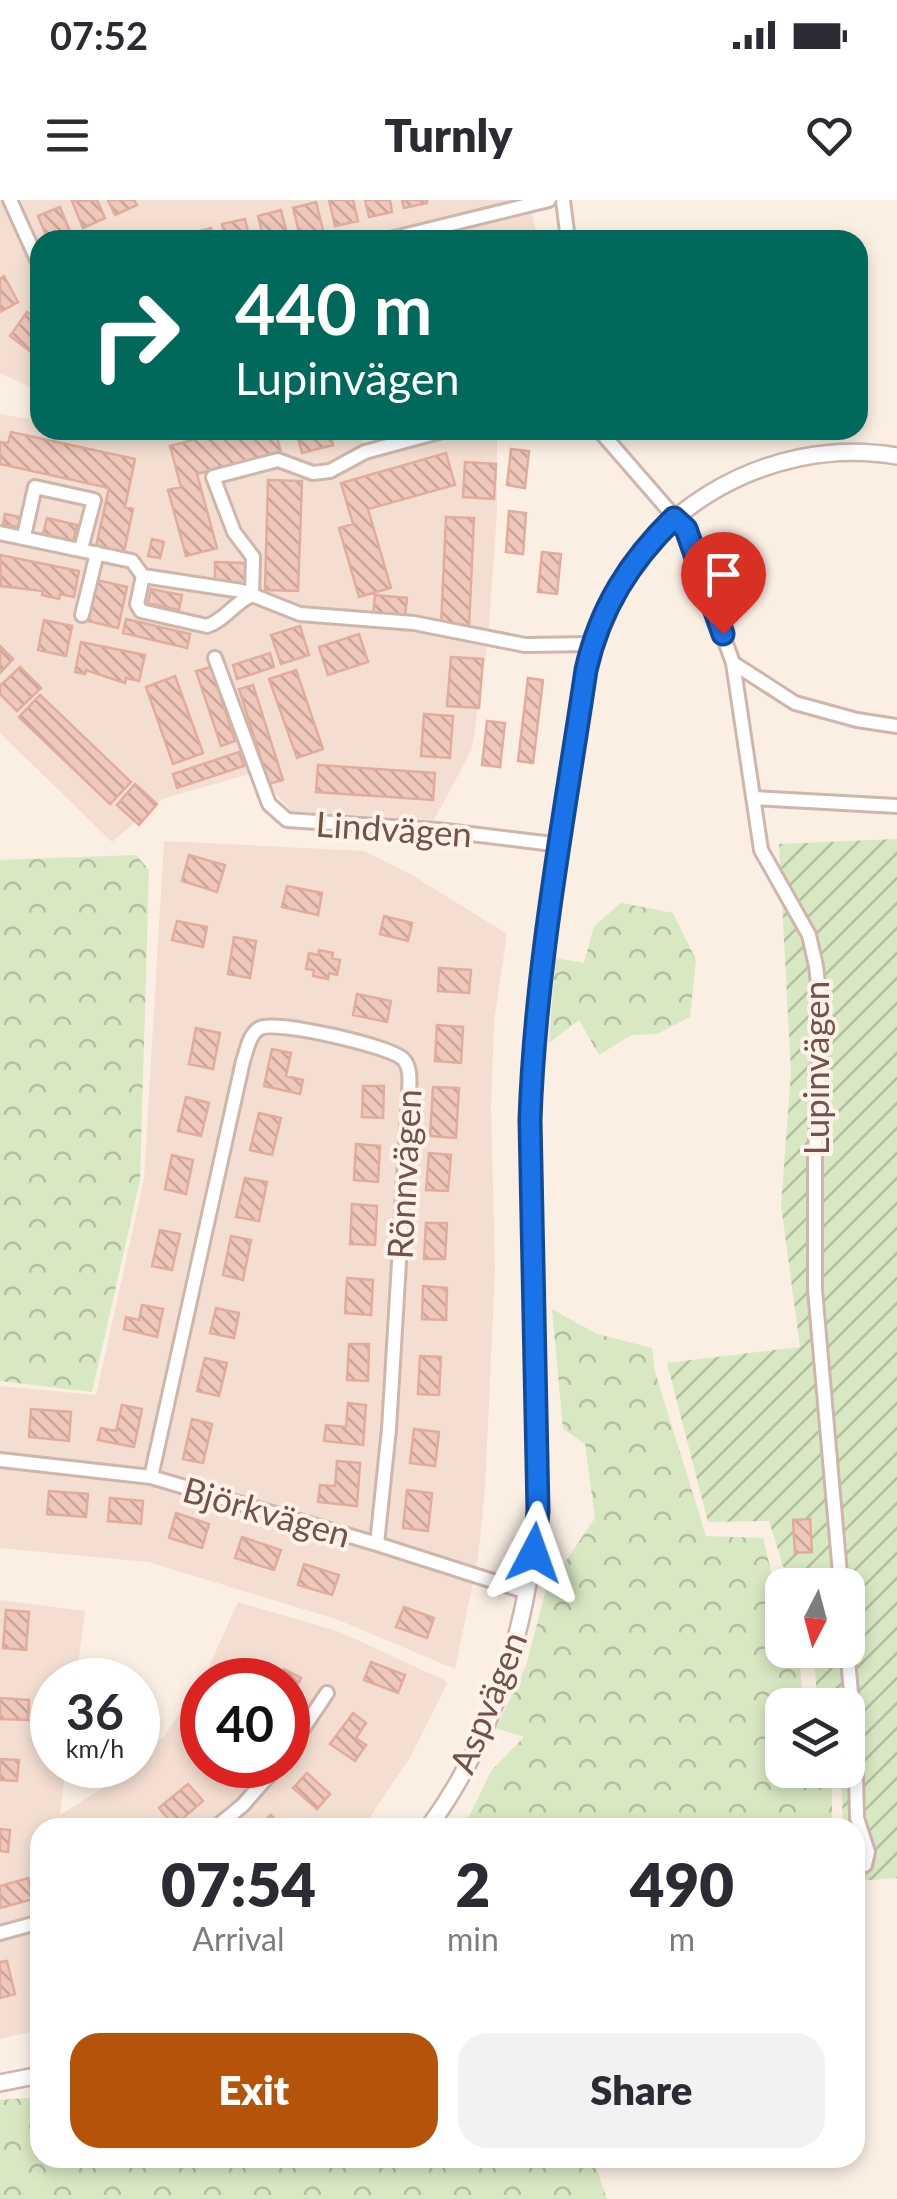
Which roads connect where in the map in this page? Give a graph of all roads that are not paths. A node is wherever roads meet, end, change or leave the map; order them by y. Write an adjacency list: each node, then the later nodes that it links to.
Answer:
1 (10, 200): 6 (street)
2 (548, 200): 4 (street)
3 (563, 200): 5 (street)
4 (426, 230)
5 (567, 230)
6 (30, 244)
7 (409, 440): 16 (street)
8 (608, 440): 10 (street)
9 (897, 456): 10 (street, Aspvägen)
10 (674, 518): 18 (street, Aspvägen); 20 (street, Lupinvägen)
11 (0, 533): 12 (street)
12 (24, 536): 13 (street); 13 (street)
13 (81, 549): 14 (street)
14 (97, 553): 15 (street); 17 (street)
15 (143, 576): 16 (street); 16 (street)
16 (252, 595): 18 (street)
17 (82, 615)
18 (592, 644): 24 (street, Aspvägen)
19 (215, 658): 24 (street, Lindvägen)
20 (733, 664): 21 (street); 22 (street, Lupinvägen)
21 (897, 726)
22 (753, 798): 23 (street); 28 (street, Lupinvägen)
23 (897, 806)
24 (561, 845): 29 (street, Aspvägen)
25 (0, 1460): 26 (street, Björkvägen)
26 (151, 1478): 27 (street, Björkvägen); 27 (street, Rönnvägen)
27 (377, 1544): 29 (street, Björkvägen)
28 (840, 1568)
29 (527, 1592): 35 (street, Aspvägen)
30 (849, 1668): 36 (street)
31 (327, 1693): 32 (street)
32 (310, 1719)
33 (258, 1788): 34 (street)
34 (228, 1818)
35 (434, 1818)
36 (855, 1818)
37 (30, 1925): 38 (street)
38 (0, 1933)
39 (30, 2078): 40 (street)
40 (0, 2083)

